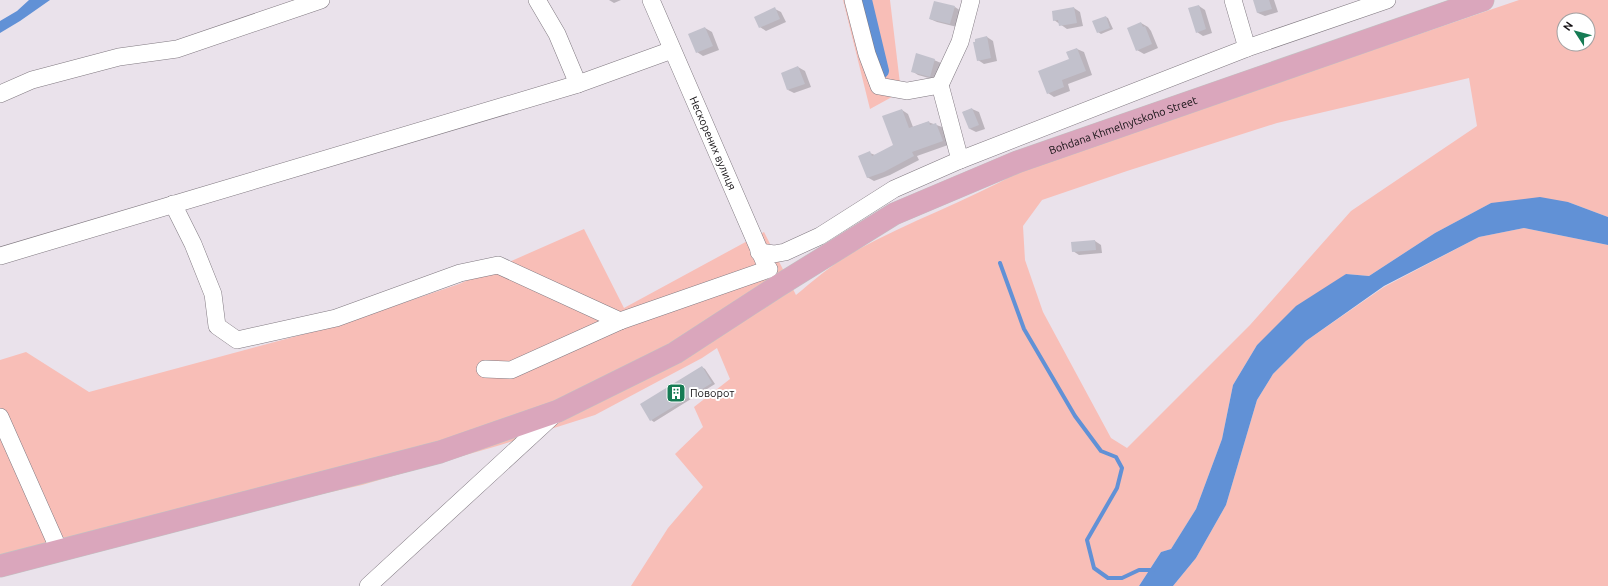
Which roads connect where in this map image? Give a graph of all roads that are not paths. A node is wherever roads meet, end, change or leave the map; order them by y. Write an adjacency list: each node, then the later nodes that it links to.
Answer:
1 (321, 0): 13 (street)
2 (537, 0): 11 (street)
3 (651, 0): 10 (street, Нескорених вулиця)
4 (852, 0): 12 (street)
5 (971, 0): 12 (street)
6 (1233, 0): 9 (street)
7 (1387, 0): 9 (street)
8 (1483, 0): 18 (main road, Bohdana Khmelnytskoho Street)
9 (1247, 48): 14 (street)
10 (672, 50): 11 (street); 16 (street, Нескорених вулиця)
11 (578, 84): 15 (street)
12 (940, 85): 14 (street)
13 (0, 94)
14 (960, 160): 16 (street)
15 (173, 204): 17 (street); 19 (street)
16 (759, 252): 18 (street, Нескорених вулиця)
17 (0, 256)
18 (774, 277): 19 (street); 21 (main road, Bohdana Khmelnytskoho Street)
19 (620, 321): 20 (street)
20 (485, 369)
21 (558, 411): 23 (main road, Bohdana Khmelnytskoho Street); 25 (street)
22 (0, 417): 23 (street)
23 (59, 550): 24 (main road, Bohdana Khmelnytskoho Street)
24 (0, 566)
25 (368, 586)

